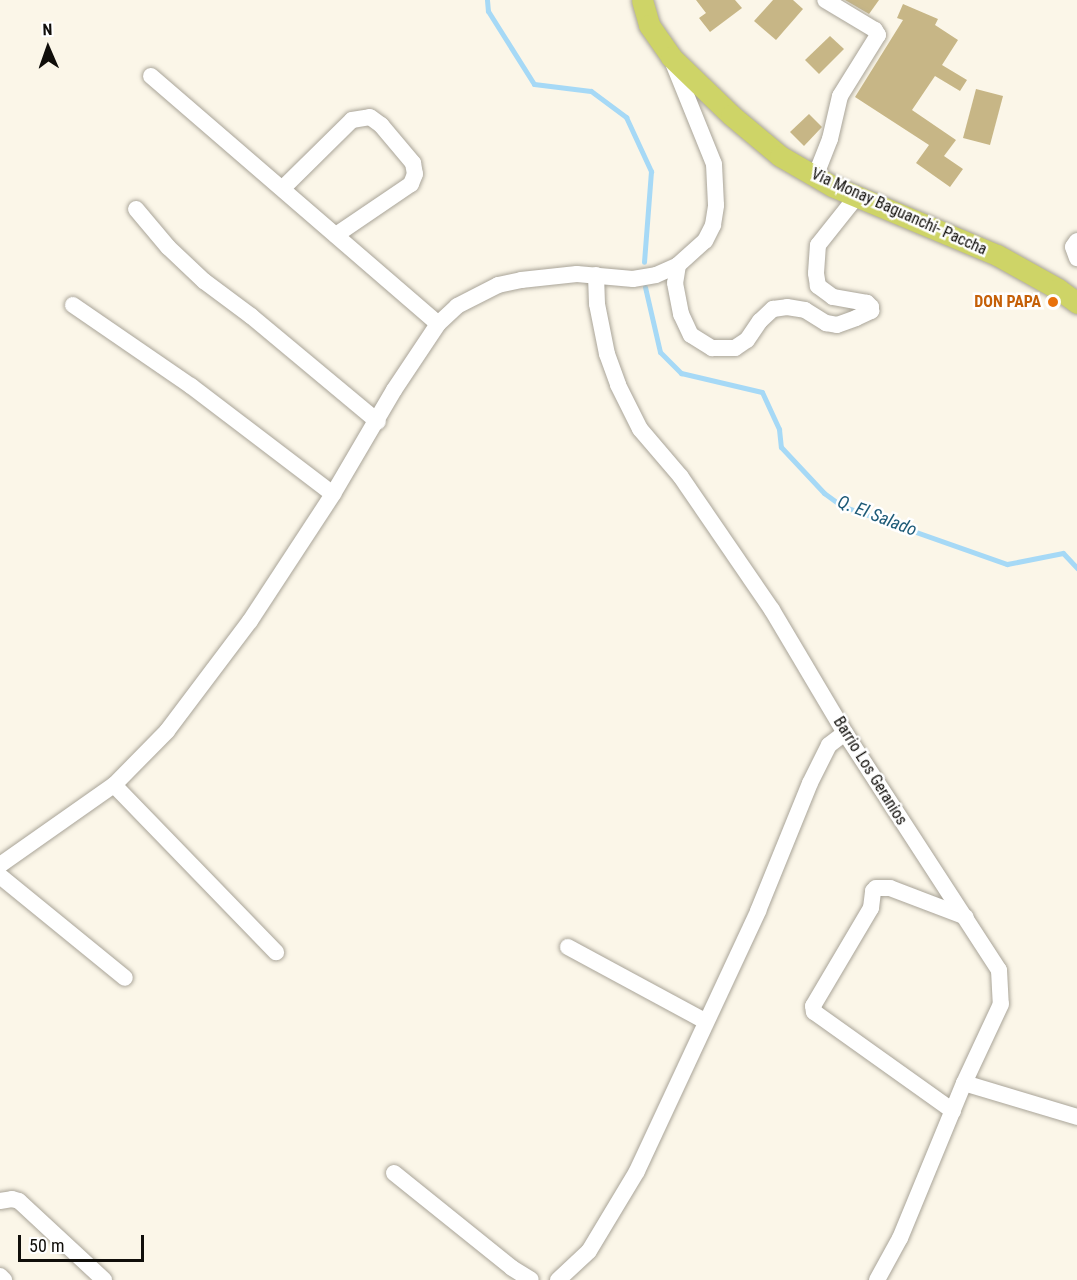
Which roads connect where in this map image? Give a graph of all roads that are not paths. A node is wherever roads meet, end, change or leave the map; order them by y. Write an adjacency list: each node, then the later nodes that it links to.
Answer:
1 (642, 0): 3 (main road, Via Monay Baguanchi- Paccha)
2 (825, 0): 5 (street)
3 (670, 57): 5 (main road, Via Monay Baguanchi- Paccha); 12 (street)
4 (151, 76): 6 (street)
5 (815, 177): 7 (main road, Via Monay Baguanchi- Paccha)
6 (283, 188): 9 (street); 9 (street)
7 (858, 196): 12 (street); 14 (main road, Via Monay Baguanchi- Paccha)
8 (136, 209): 17 (street)
9 (336, 236): 16 (street)
10 (1077, 241): 11 (street)
11 (1077, 258)
12 (678, 265): 13 (street)
13 (596, 275): 16 (street); 19 (street, Barrio Los Geranios)
14 (1077, 303)
15 (73, 305): 18 (street)
16 (438, 324): 17 (street)
17 (378, 422): 18 (street)
18 (333, 494): 20 (street)
19 (845, 733): 23 (street, Barrio Los Geranios); 27 (street)
20 (114, 785): 21 (street); 25 (street)
21 (0, 865)
22 (0, 876): 26 (street)
23 (966, 917): 28 (street, Barrio Los Geranios); 29 (street)
24 (568, 947): 27 (street)
25 (276, 952)
26 (125, 978)
27 (705, 1021): 37 (street)
28 (964, 1083): 29 (street, Barrio Los Geranios); 30 (street)
29 (952, 1111): 38 (street, Barrio Los Geranios)
30 (1077, 1117)
31 (394, 1173): 36 (street)
32 (0, 1202): 35 (street)
33 (0, 1276): 34 (street)
34 (4, 1280)
35 (104, 1280)
36 (531, 1280)
37 (558, 1280)
38 (877, 1280)

